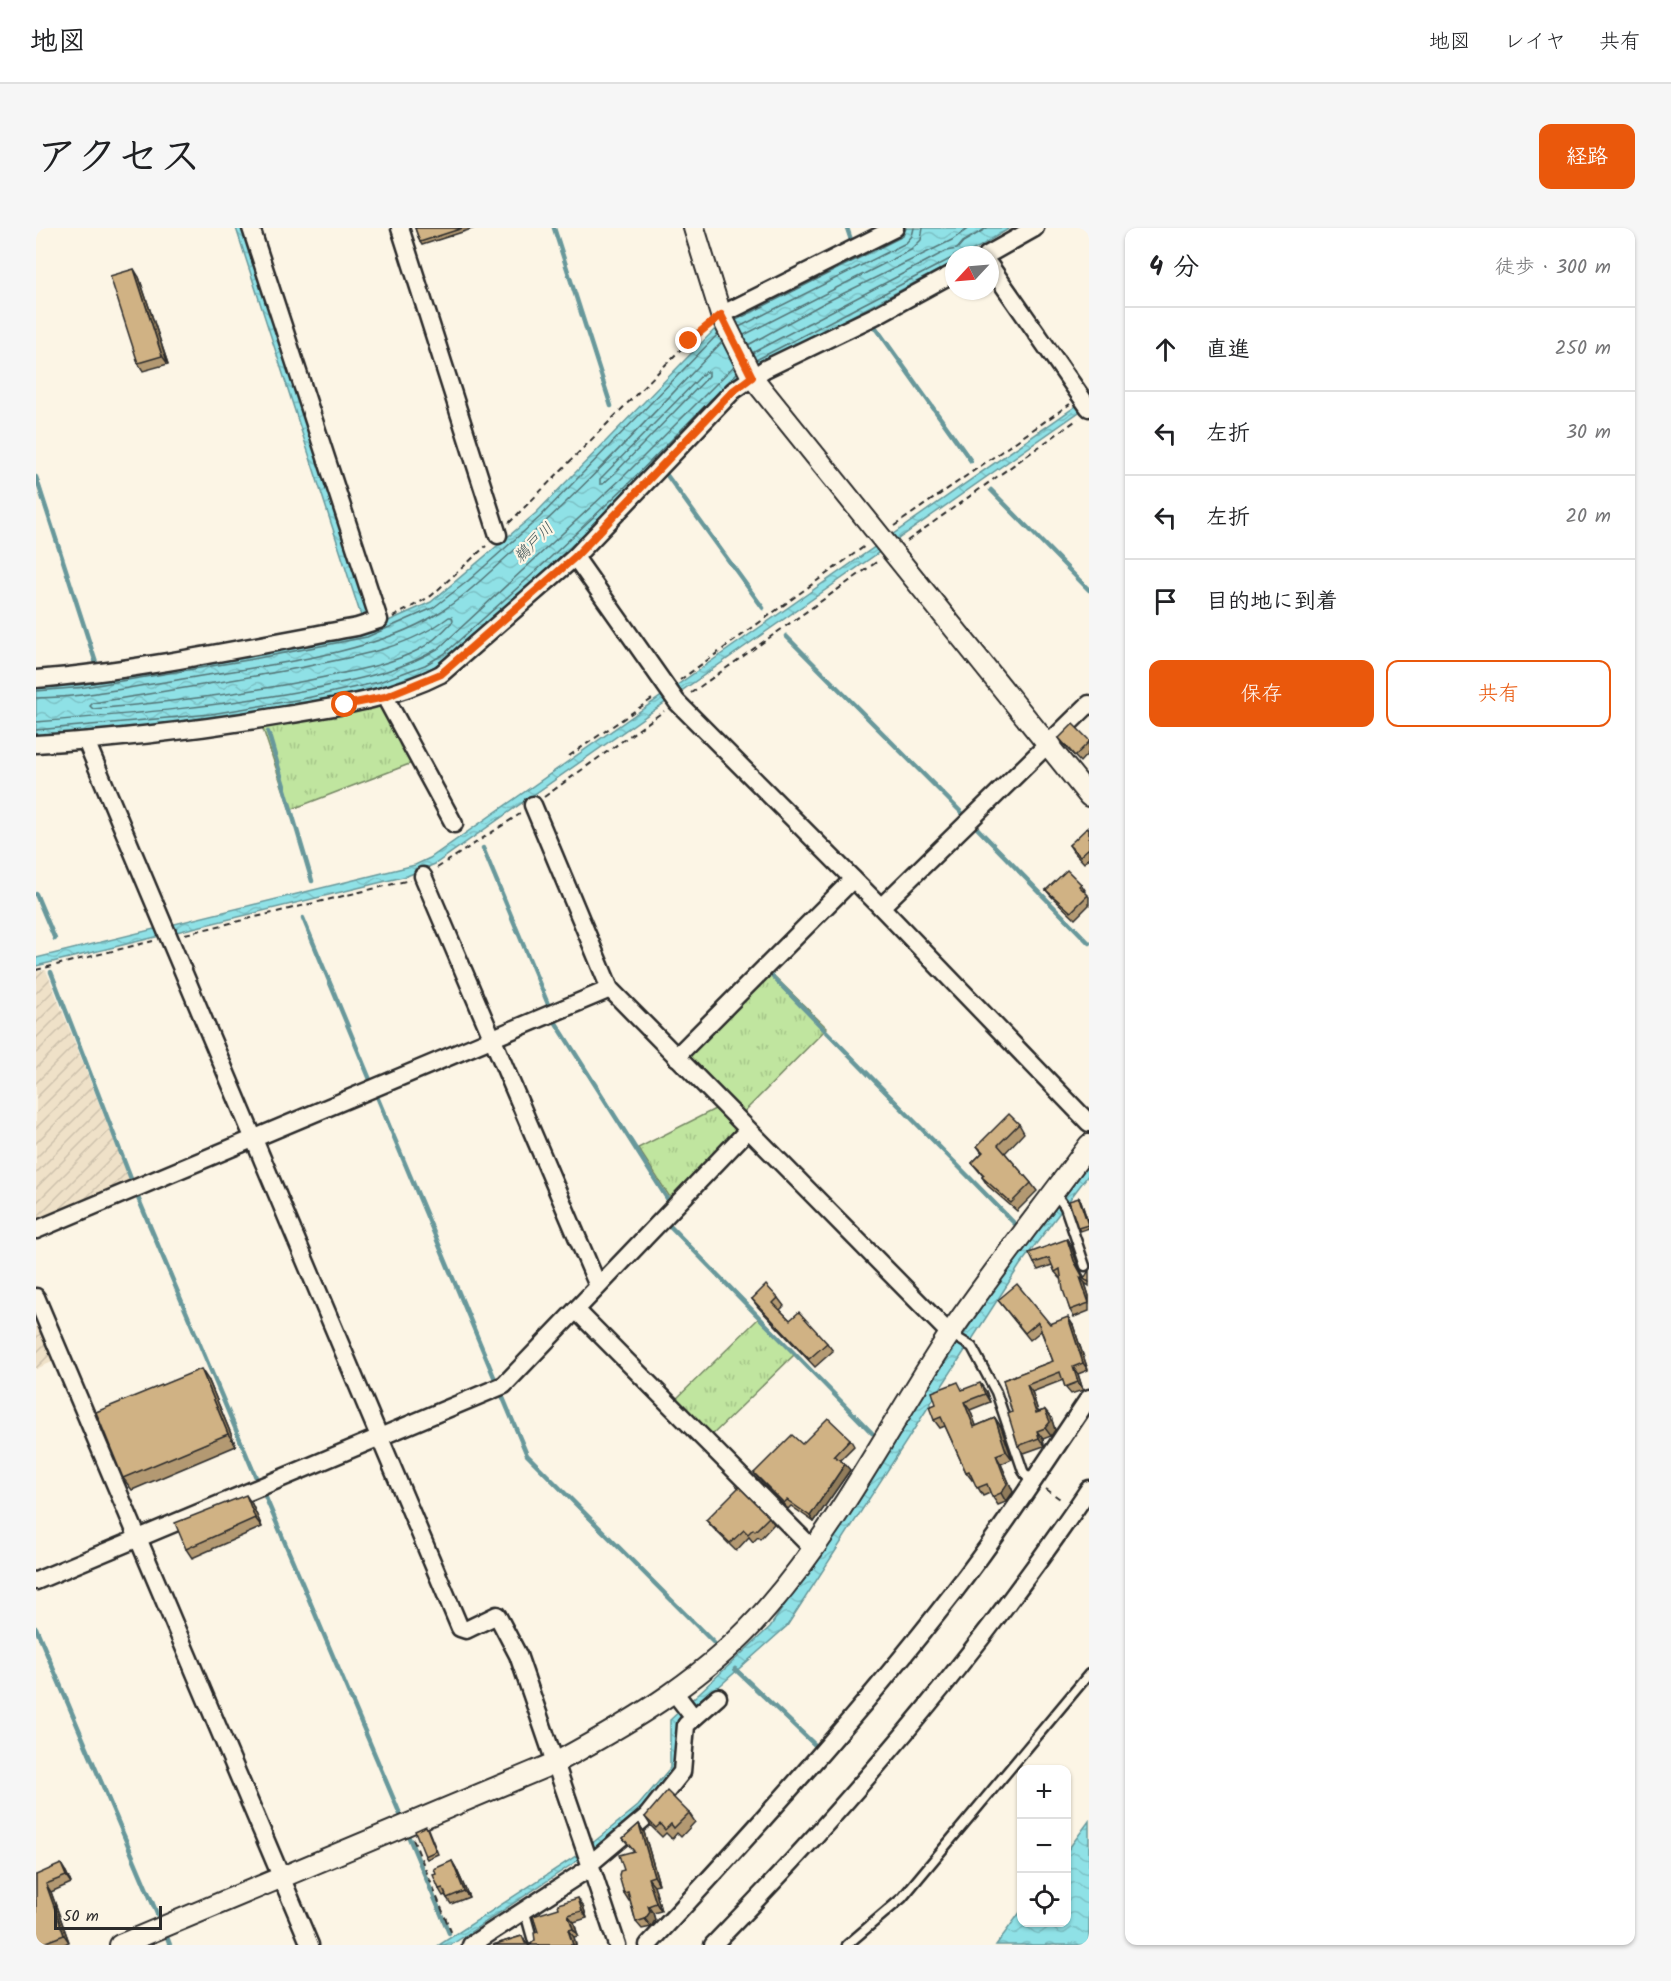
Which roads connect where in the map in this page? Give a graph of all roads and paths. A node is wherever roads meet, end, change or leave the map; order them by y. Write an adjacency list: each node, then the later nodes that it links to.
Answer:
1 (251, 228): 16 (street)
2 (400, 228): 12 (street)
3 (694, 228): 9 (street)
4 (895, 228): 9 (street)
5 (1035, 228): 6 (street)
6 (999, 248)
7 (945, 278): 10 (street)
8 (999, 280): 11 (street)
9 (721, 315): 10 (street); 12 (path)
10 (751, 375): 13 (street); 15 (street)
11 (1083, 407): 13 (path); 14 (path)
12 (498, 535): 16 (path)
13 (879, 536): 14 (street); 18 (path)
14 (892, 552): 18 (path); 23 (street)
15 (575, 557): 18 (street); 19 (street)
16 (379, 620): 17 (street)
17 (36, 679)
18 (672, 695): 24 (path); 26 (path); 29 (street)
19 (385, 697): 21 (street); 27 (street)
20 (1089, 704): 23 (street)
21 (86, 741): 22 (street); 31 (street)
22 (36, 744)
23 (1047, 745): 25 (street); 30 (street)
24 (569, 756)
25 (1089, 796)
26 (533, 805): 28 (path); 33 (street)
27 (454, 824)
28 (423, 876): 31 (path); 34 (street)
29 (853, 879): 30 (street); 35 (street)
30 (881, 907): 36 (street)
31 (165, 930): 32 (path); 38 (street)
32 (36, 970)
33 (610, 989): 34 (street); 35 (street)
34 (493, 1038): 38 (street); 43 (street)
35 (676, 1057): 37 (street)
36 (1089, 1123)
37 (747, 1131): 43 (street); 46 (street)
38 (253, 1139): 41 (street); 48 (street)
39 (1089, 1145): 40 (street)
40 (1060, 1199): 42 (lane); 46 (street)
41 (36, 1230)
42 (1086, 1266)
43 (598, 1286): 45 (street)
44 (36, 1297): 52 (street)
45 (576, 1310): 48 (street); 53 (street)
46 (950, 1334): 49 (lane); 53 (street)
47 (1089, 1398): 49 (street)
48 (379, 1438): 52 (street); 58 (street)
49 (1032, 1482): 51 (path); 69 (street)
50 (1089, 1489): 51 (street)
51 (1076, 1509): 70 (street)
52 (139, 1538): 54 (street); 61 (street)
53 (813, 1549): 57 (street)
54 (36, 1581)
55 (1089, 1674): 71 (lane)
56 (718, 1697): 57 (street)
57 (685, 1707): 58 (street); 60 (street)
58 (557, 1762): 59 (street); 60 (street)
59 (407, 1825): 61 (street); 63 (path)
60 (588, 1859): 62 (street); 68 (street)
61 (282, 1878): 64 (street); 65 (street)
62 (524, 1910): 66 (street); 67 (lane)
63 (452, 1934)
64 (120, 1945)
65 (310, 1945)
66 (471, 1945)
67 (534, 1945)
68 (617, 1945)
69 (648, 1945)
70 (713, 1945)
71 (847, 1945)

